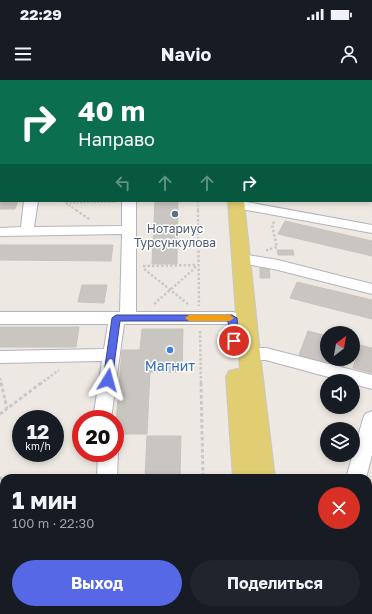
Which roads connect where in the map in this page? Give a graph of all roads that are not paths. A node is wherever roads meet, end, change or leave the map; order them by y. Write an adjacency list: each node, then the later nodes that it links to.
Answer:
1 (31, 202): 6 (lane)
2 (129, 202): 5 (lane)
3 (232, 202): 4 (lane); 8 (main road); 12 (main road)
4 (372, 229)
5 (129, 230): 6 (lane); 11 (lane)
6 (27, 231): 7 (lane)
7 (0, 232)
8 (241, 260): 9 (lane); 13 (main road)
9 (372, 289)
10 (0, 318): 11 (lane)
11 (128, 318): 12 (lane); 14 (lane)
12 (232, 318): 21 (main road)
13 (249, 354): 16 (lane); 22 (main road)
14 (111, 355): 15 (lane); 17 (lane)
15 (0, 357)
16 (372, 382)
17 (103, 410)
18 (372, 419): 23 (lane)
19 (108, 462): 20 (lane)
20 (108, 474)
21 (246, 474)
22 (262, 474)
23 (357, 474)

